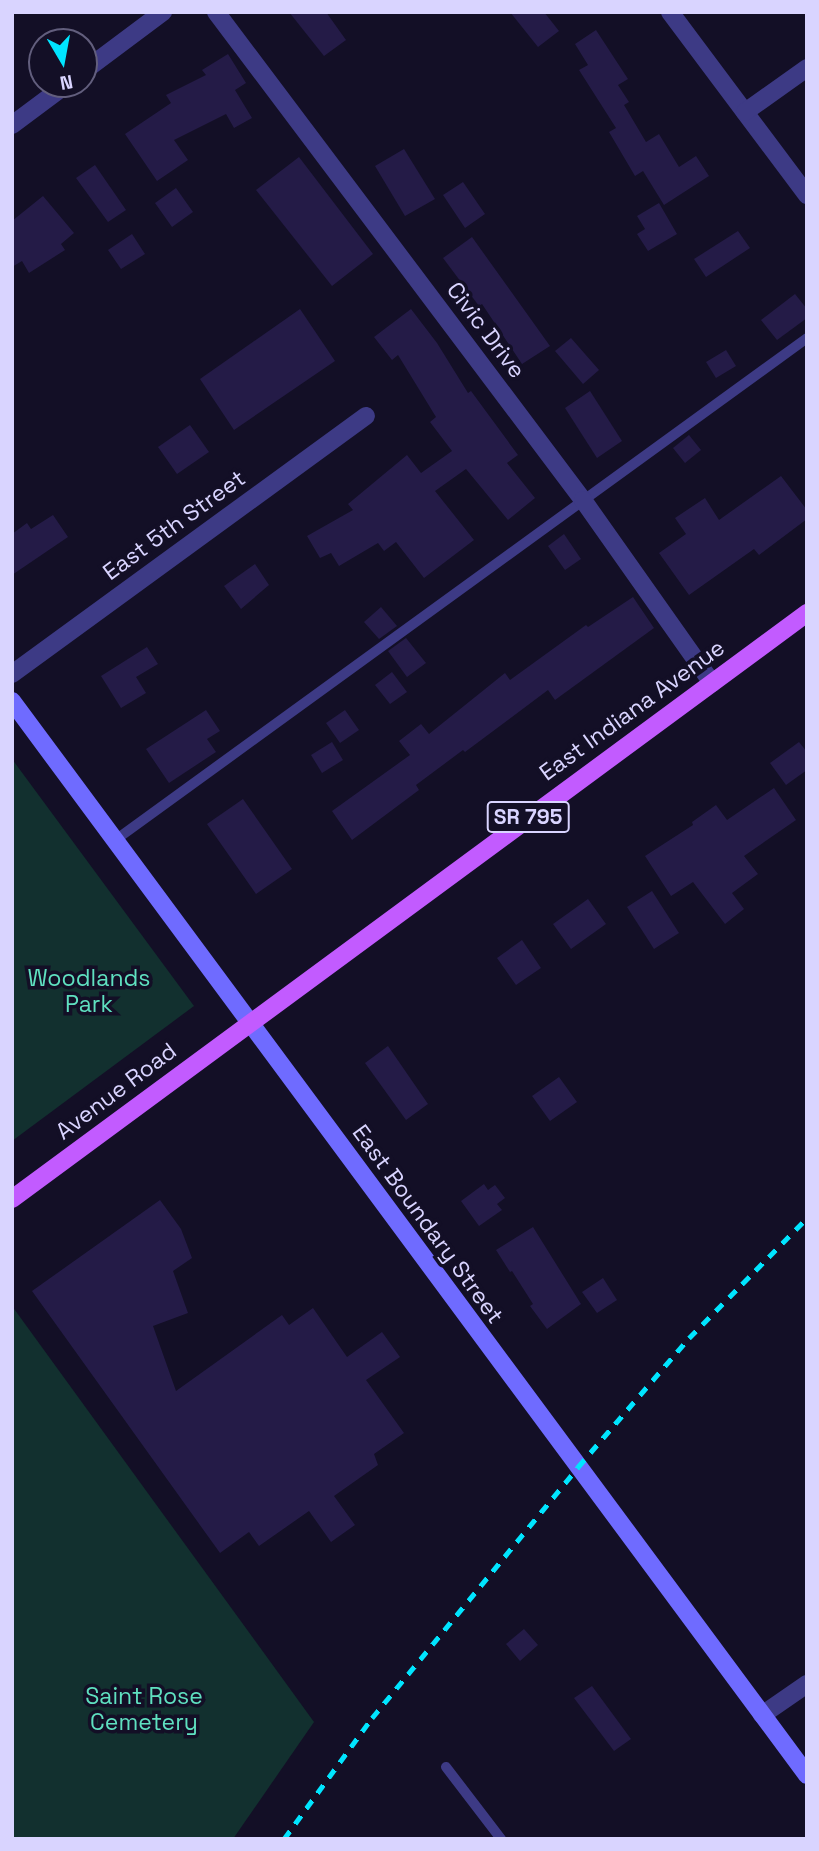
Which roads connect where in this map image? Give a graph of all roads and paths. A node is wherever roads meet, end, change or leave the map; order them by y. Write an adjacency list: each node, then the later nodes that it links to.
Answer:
1 (163, 12): 4 (street)
2 (216, 12): 12 (street, Civic Drive)
3 (670, 12): 7 (street)
4 (98, 61)
5 (807, 68): 7 (street)
6 (48, 98): 8 (street)
7 (745, 112): 9 (street)
8 (12, 125)
9 (807, 195)
10 (807, 338): 12 (lane)
11 (366, 416): 14 (street, East 5th Street)
12 (583, 500): 15 (street, Civic Drive); 17 (lane)
13 (807, 613): 15 (main road, East Indiana Avenue / SR 795)
14 (12, 674)
15 (712, 682): 18 (main road, East Indiana Avenue / SR 795)
16 (12, 701): 17 (street, East Boundary Street)
17 (114, 841): 18 (street, East Boundary Street)
18 (250, 1023): 19 (main road, Avenue Road / SR 795); 21 (street, East Boundary Street)
19 (12, 1199)
20 (807, 1684): 21 (street)
21 (762, 1715): 23 (street, East Boundary Street)
22 (446, 1767): 24 (lane)
23 (807, 1776)
24 (501, 1839)

